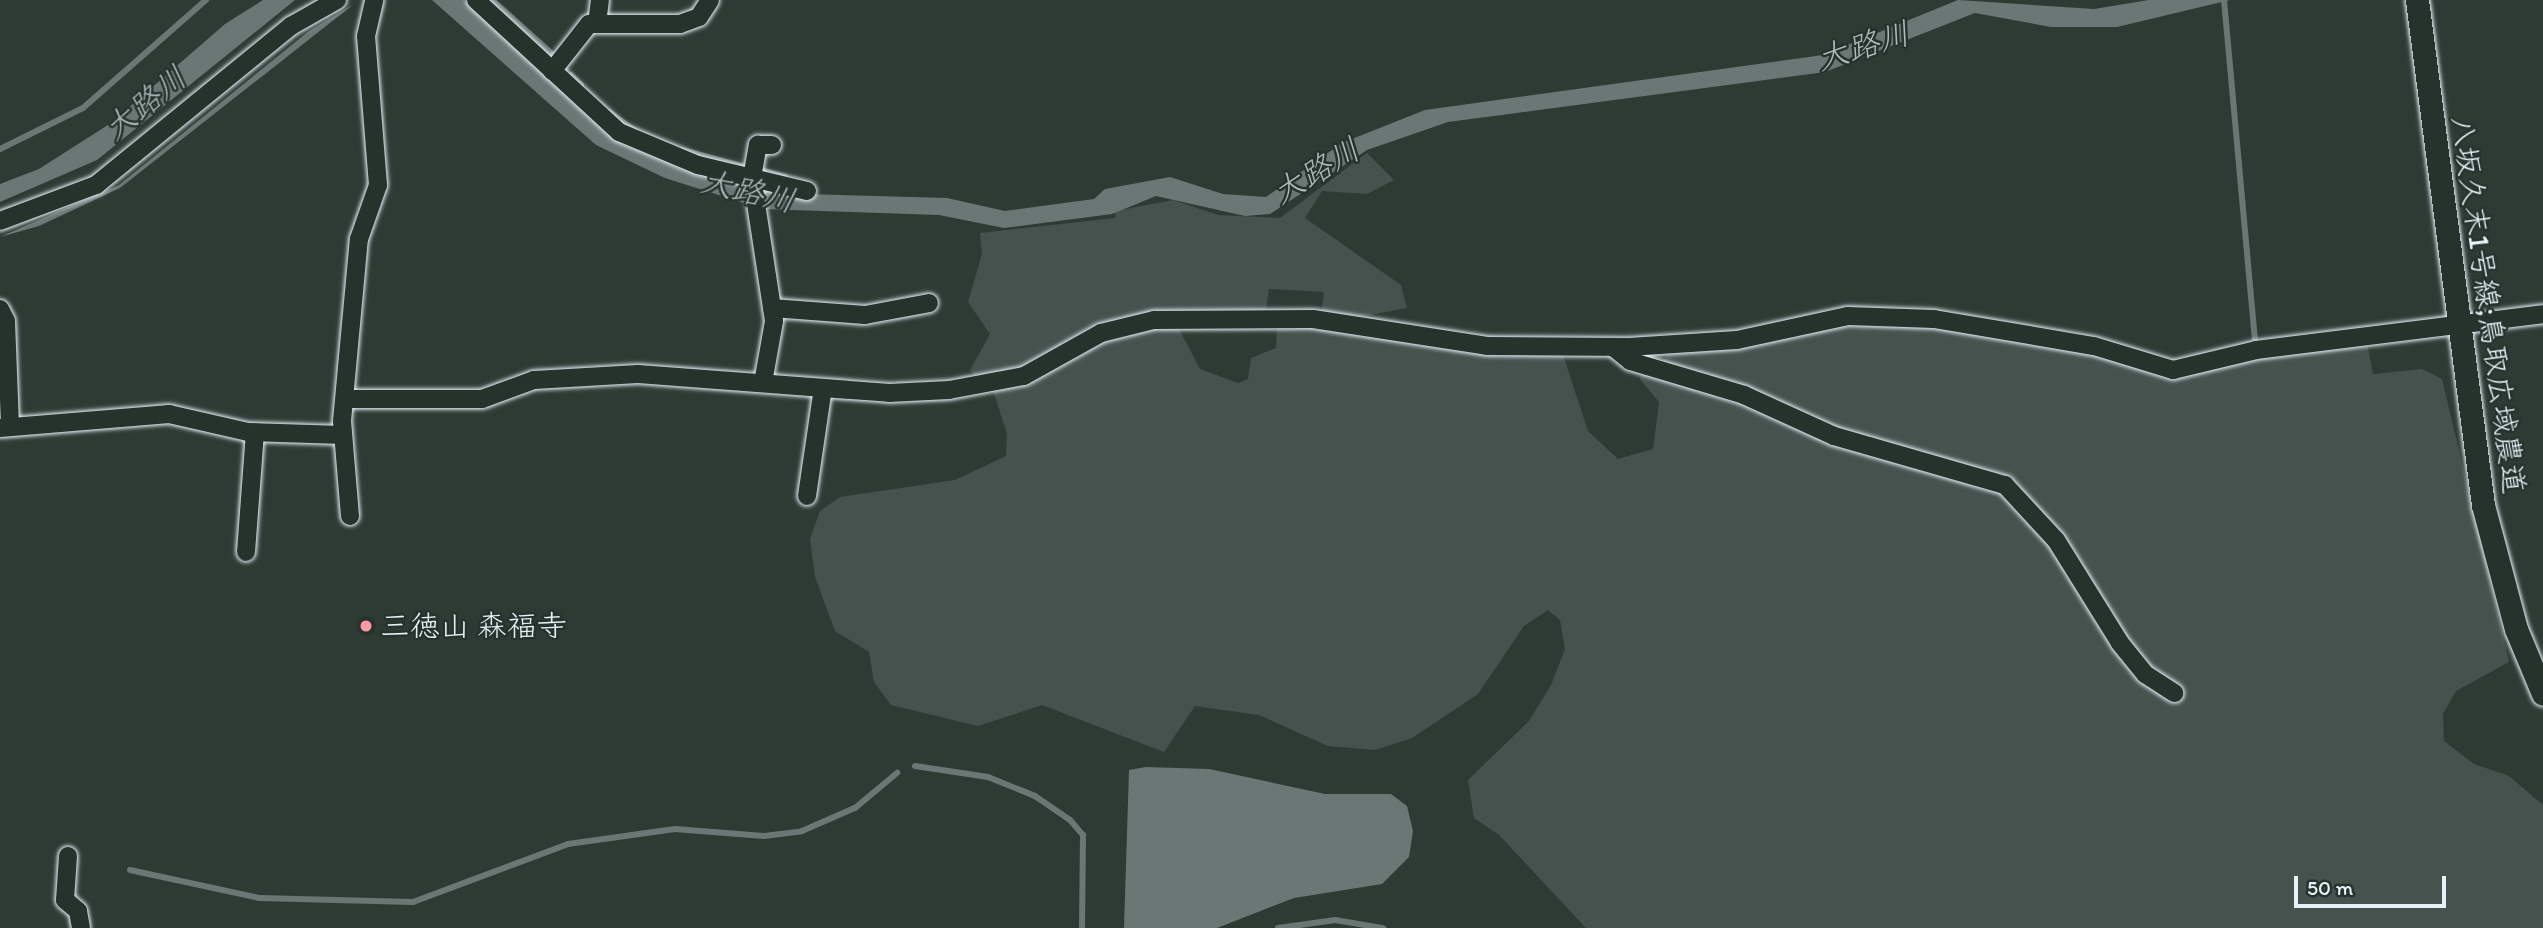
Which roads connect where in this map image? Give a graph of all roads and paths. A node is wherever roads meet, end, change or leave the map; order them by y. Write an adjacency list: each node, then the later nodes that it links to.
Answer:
1 (337, 0): 12 (street)
2 (374, 0): 21 (street)
3 (477, 0): 8 (street)
4 (600, 0): 7 (street)
5 (710, 0): 7 (street)
6 (2417, 0): 17 (street, 八坂久末1号線;鳥取広域農道)
7 (597, 24): 8 (street)
8 (552, 71): 10 (street)
9 (772, 145): 10 (street)
10 (752, 178): 11 (street); 14 (street)
11 (807, 191)
12 (0, 221)
13 (929, 303): 14 (street)
14 (772, 308): 19 (street)
15 (0, 309): 22 (street)
16 (2543, 313): 17 (street)
17 (2455, 327): 18 (street); 29 (street, 八坂久末1号線;鳥取広域農道)
18 (1613, 346): 20 (street); 28 (street)
19 (763, 383): 20 (street); 21 (street)
20 (823, 388): 25 (street)
21 (346, 400): 24 (street)
22 (5, 428): 23 (street)
23 (255, 432): 24 (street); 27 (street)
24 (342, 435): 26 (street)
25 (807, 496)
26 (350, 516)
27 (246, 552)
28 (2174, 693)
29 (2543, 694)
30 (68, 856): 31 (street)
31 (81, 928)

